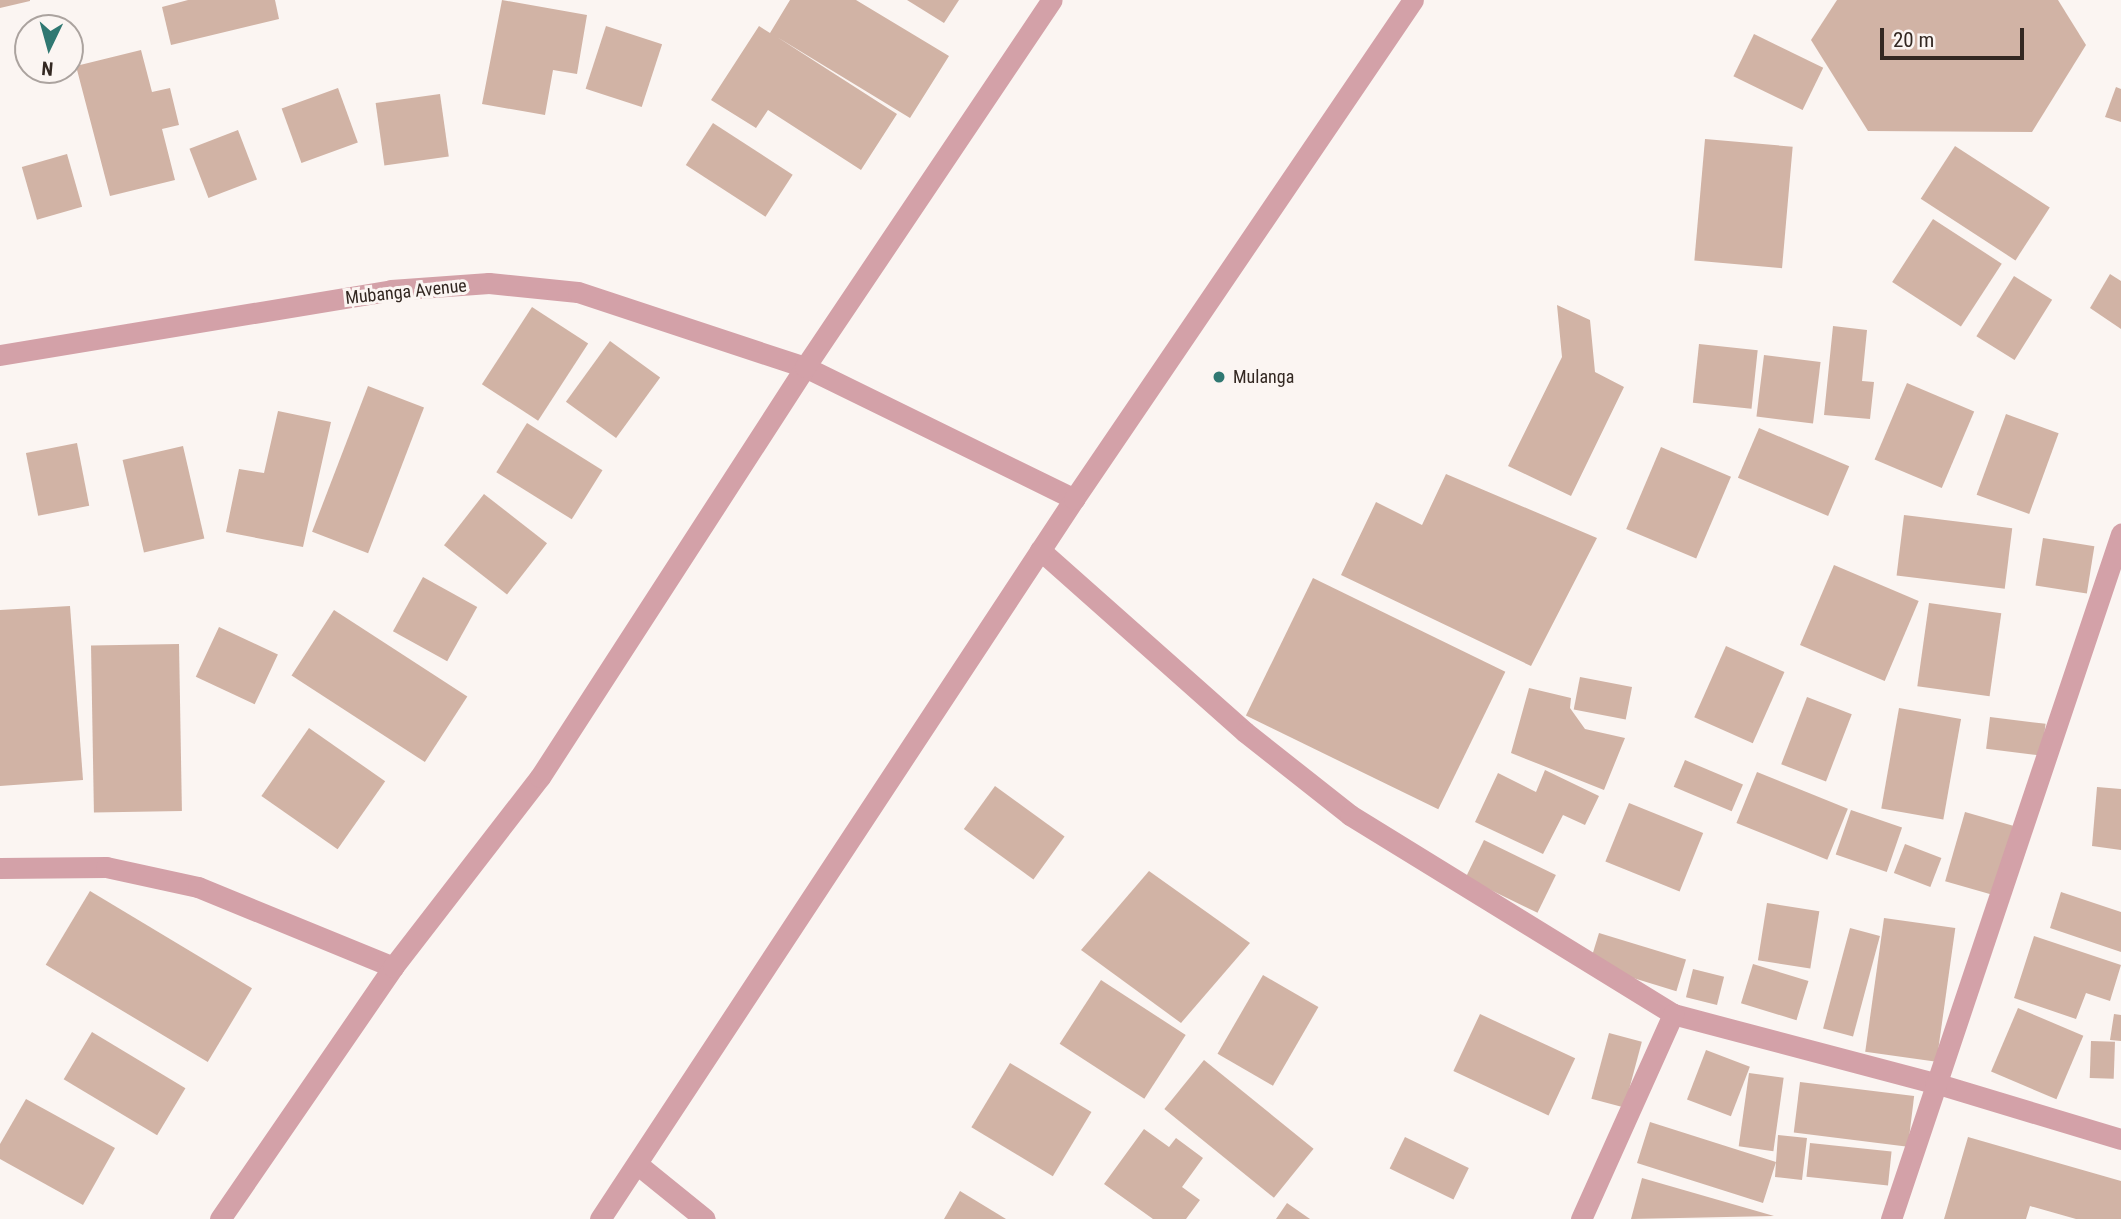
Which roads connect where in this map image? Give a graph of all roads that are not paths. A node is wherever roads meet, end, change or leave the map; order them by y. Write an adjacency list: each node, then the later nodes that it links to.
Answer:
1 (1052, 0): 4 (street)
2 (1413, 0): 5 (street)
3 (0, 355): 4 (street, Mubanga Avenue)
4 (805, 367): 5 (street, Mubanga Avenue); 9 (street)
5 (1074, 499): 7 (street)
6 (2121, 534): 11 (street)
7 (1040, 550): 10 (street); 13 (street)
8 (0, 868): 9 (street)
9 (393, 967): 14 (street)
10 (1673, 1014): 11 (street); 17 (street)
11 (1935, 1083): 12 (street); 18 (street)
12 (2121, 1139)
13 (637, 1164): 15 (street); 16 (street)
14 (220, 1219)
15 (600, 1219)
16 (705, 1219)
17 (1581, 1219)
18 (1891, 1219)

